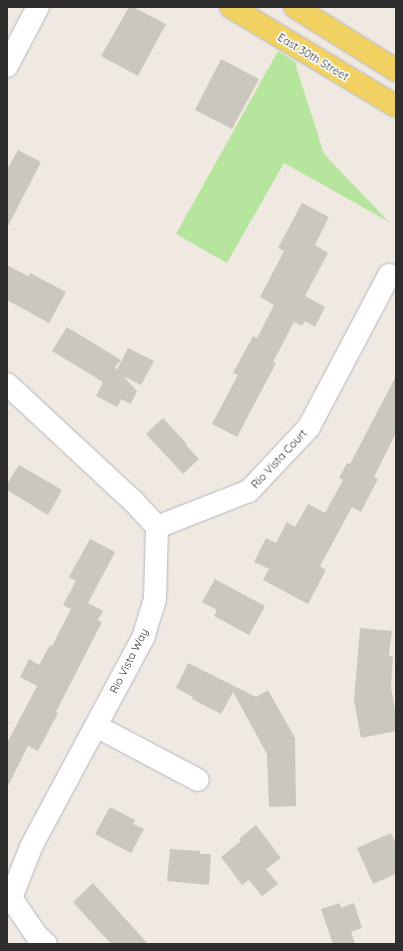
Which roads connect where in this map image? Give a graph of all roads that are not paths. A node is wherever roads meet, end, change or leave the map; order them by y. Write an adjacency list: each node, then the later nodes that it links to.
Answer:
1 (38, 7): 4 (street)
2 (232, 7): 6 (main road, East 30th Street)
3 (295, 7): 5 (main road)
4 (7, 66)
5 (396, 70)
6 (396, 106)
7 (389, 274): 9 (street, Rio Vista Court)
8 (7, 384): 9 (street)
9 (157, 527): 10 (street, Rio Vista Way)
10 (96, 726): 11 (street); 12 (street, Rio Vista Way)
11 (198, 780)
12 (46, 944)

